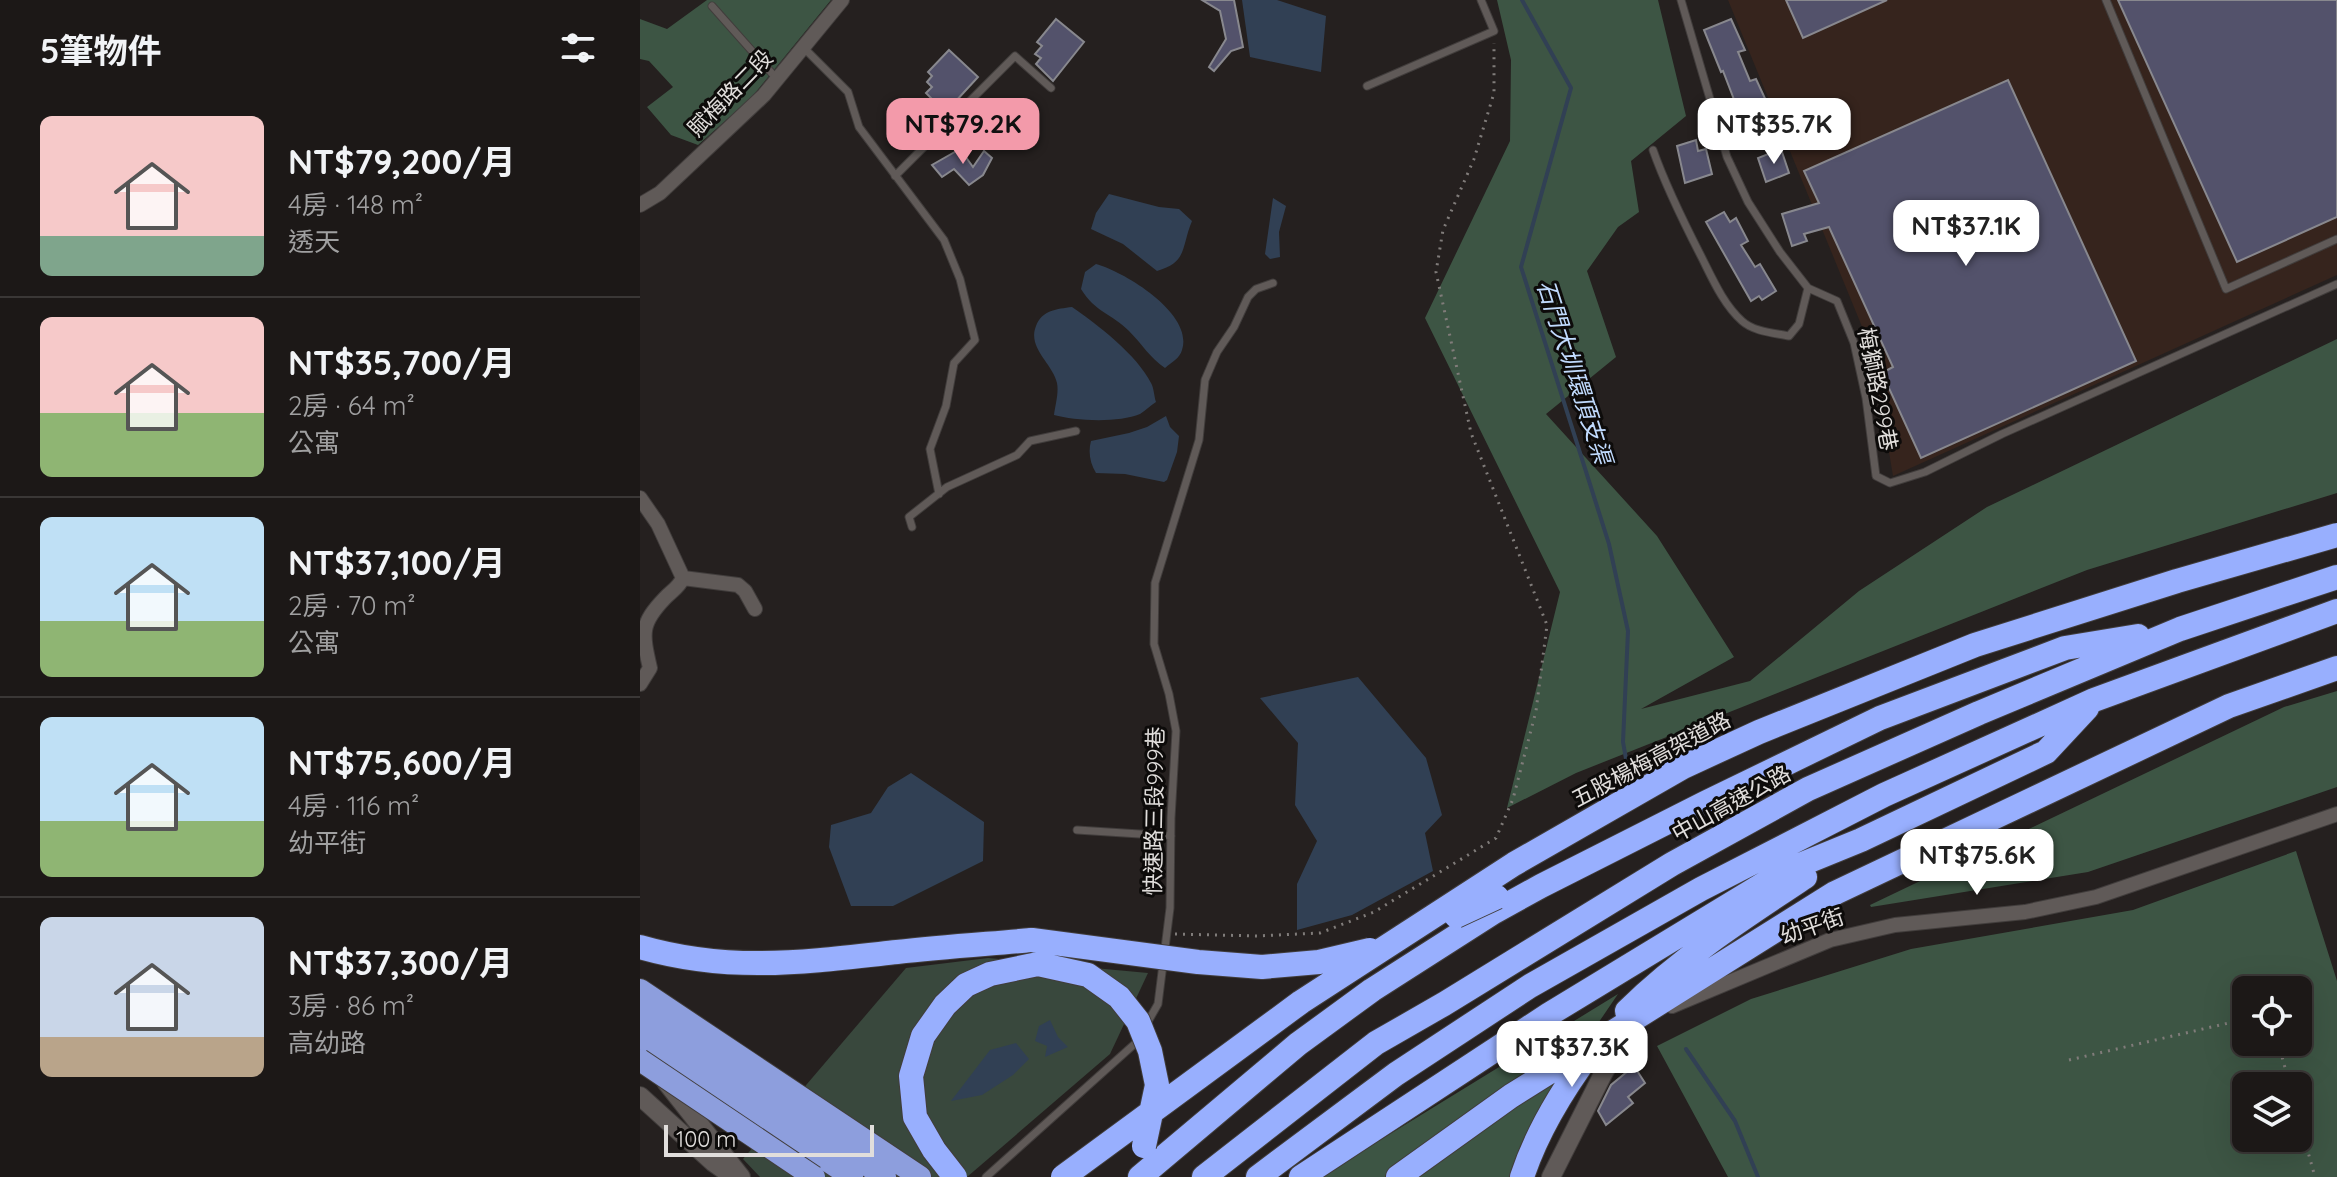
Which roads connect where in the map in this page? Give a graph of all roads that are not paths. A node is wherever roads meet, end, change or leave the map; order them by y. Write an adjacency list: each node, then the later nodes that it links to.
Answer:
1 (842, 0): 6 (street, 賦梅路二段)
2 (1481, 0): 8 (lane)
3 (1681, 0): 16 (lane, 梅獅路299巷)
4 (2106, 0): 13 (lane)
5 (712, 6): 7 (lane)
6 (802, 46): 7 (street, 賦梅路二段); 11 (lane)
7 (777, 79): 12 (street, 賦梅路二段)
8 (1367, 86)
9 (1051, 88): 11 (lane)
10 (1653, 150): 16 (lane)
11 (895, 176): 18 (lane)
12 (640, 205)
13 (2337, 239)
14 (1273, 283): 33 (lane, 快速路三段999巷)
15 (2337, 284): 16 (lane, 梅獅路299巷)
16 (1808, 288)
17 (1076, 431): 18 (lane)
18 (939, 494): 20 (lane)
19 (640, 498): 23 (street)
20 (912, 527)
21 (2337, 535): 53 (highway, 五股楊梅高架道路, bridge)
22 (2337, 577): 26 (highway, 中山高速公路)
23 (683, 578): 24 (street); 28 (street)
24 (755, 609)
25 (2337, 611): 29 (highway)
26 (2180, 629): 30 (highway); 56 (highway, 中山高速公路)
27 (2337, 668): 59 (highway)
28 (640, 684)
29 (2094, 700): 34 (highway); 57 (highway)
30 (1705, 803): 36 (highway, bridge); 55 (highway)
31 (2337, 814): 40 (street, 幼平街)
32 (1077, 830): 33 (lane)
33 (1171, 836): 52 (lane, 快速路三段999巷)
34 (1861, 840): 58 (highway); 60 (highway)
35 (640, 933): 36 (highway)
36 (1032, 940): 37 (highway)
37 (640, 947)
38 (640, 990): 50 (highway)
39 (640, 1014): 49 (highway)
40 (1634, 1022): 61 (street)
41 (640, 1036): 48 (highway)
42 (640, 1046): 46 (street)
43 (640, 1060): 47 (highway, bridge)
44 (640, 1096): 45 (street)
45 (734, 1177)
46 (741, 1177)
47 (814, 1177)
48 (852, 1177)
49 (885, 1177)
50 (920, 1177)
51 (955, 1177): 54 (highway, bridge)
52 (986, 1177)
53 (1063, 1177)
54 (1124, 1177)
55 (1140, 1177)
56 (1204, 1177)
57 (1258, 1177)
58 (1301, 1177)
59 (1398, 1177)
60 (1522, 1177)
61 (1551, 1177)

